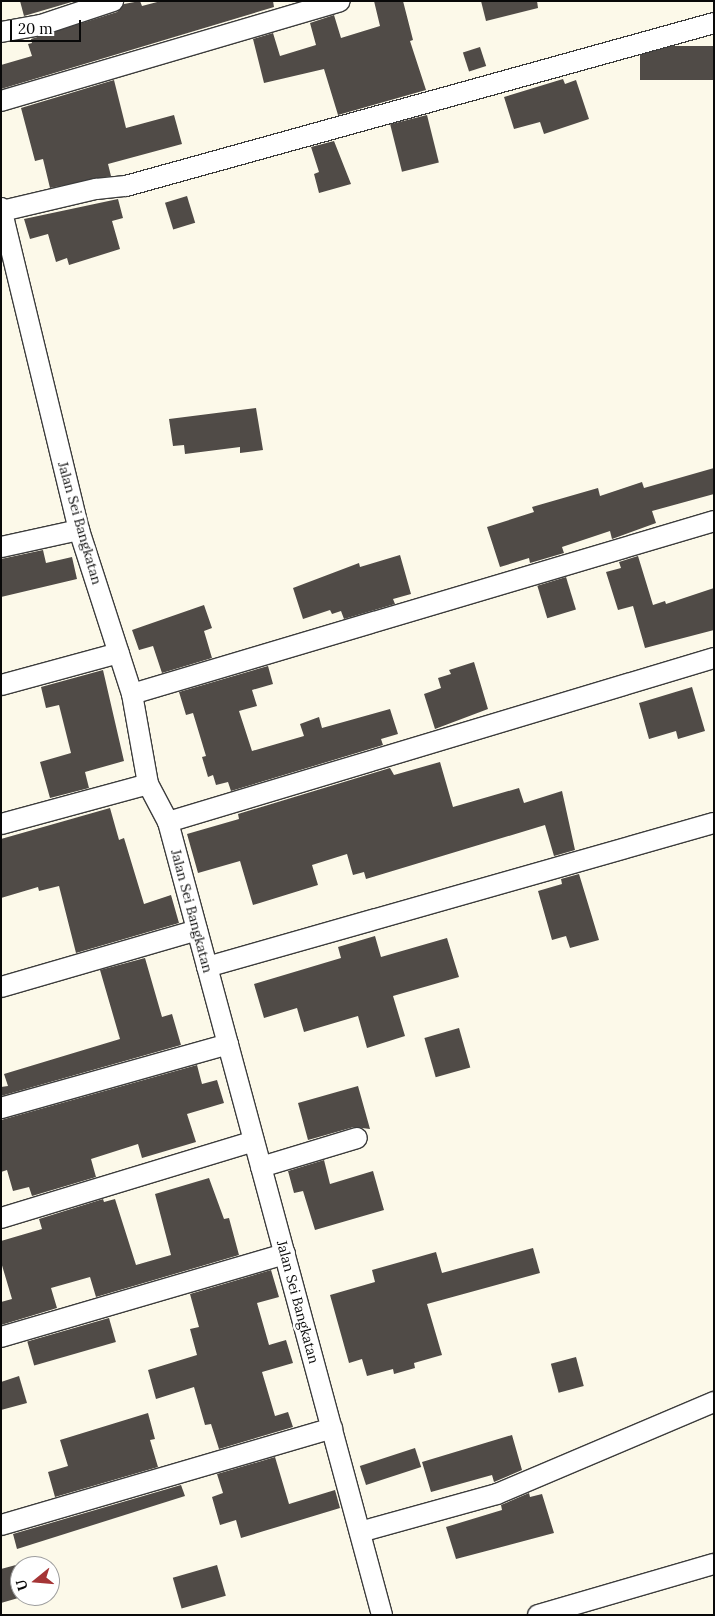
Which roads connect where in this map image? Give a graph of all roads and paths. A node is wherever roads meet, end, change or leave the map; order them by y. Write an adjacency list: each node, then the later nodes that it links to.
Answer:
1 (113, 1): 4 (street)
2 (340, 1): 5 (street)
3 (714, 23): 6 (street)
4 (1, 32)
5 (1, 101)
6 (2, 210): 8 (street, Jalan Sei Bangkatan)
7 (714, 521): 13 (street)
8 (79, 530): 9 (street); 10 (street, Jalan Sei Bangkatan)
9 (1, 547)
10 (119, 653): 12 (street); 13 (street, Jalan Sei Bangkatan)
11 (714, 658): 15 (street)
12 (1, 685)
13 (132, 694): 14 (street, Jalan Sei Bangkatan)
14 (148, 784): 15 (street, Jalan Sei Bangkatan); 17 (street)
15 (168, 822): 18 (street, Jalan Sei Bangkatan)
16 (714, 823): 19 (street)
17 (1, 824)
18 (197, 930): 19 (street, Jalan Sei Bangkatan); 20 (street)
19 (207, 967): 21 (street, Jalan Sei Bangkatan)
20 (1, 987)
21 (228, 1044): 22 (street); 24 (street, Jalan Sei Bangkatan)
22 (1, 1108)
23 (357, 1138): 25 (street)
24 (254, 1141): 25 (street, Jalan Sei Bangkatan); 26 (street)
25 (261, 1166): 27 (street, Jalan Sei Bangkatan)
26 (1, 1218)
27 (284, 1254): 28 (street); 30 (street, Jalan Sei Bangkatan)
28 (1, 1337)
29 (714, 1402): 32 (street)
30 (332, 1428): 31 (street); 32 (street, Jalan Sei Bangkatan)
31 (1, 1525)
32 (360, 1532): 34 (street, Jalan Sei Bangkatan)
33 (714, 1564): 35 (street)
34 (382, 1615)
35 (538, 1615)

